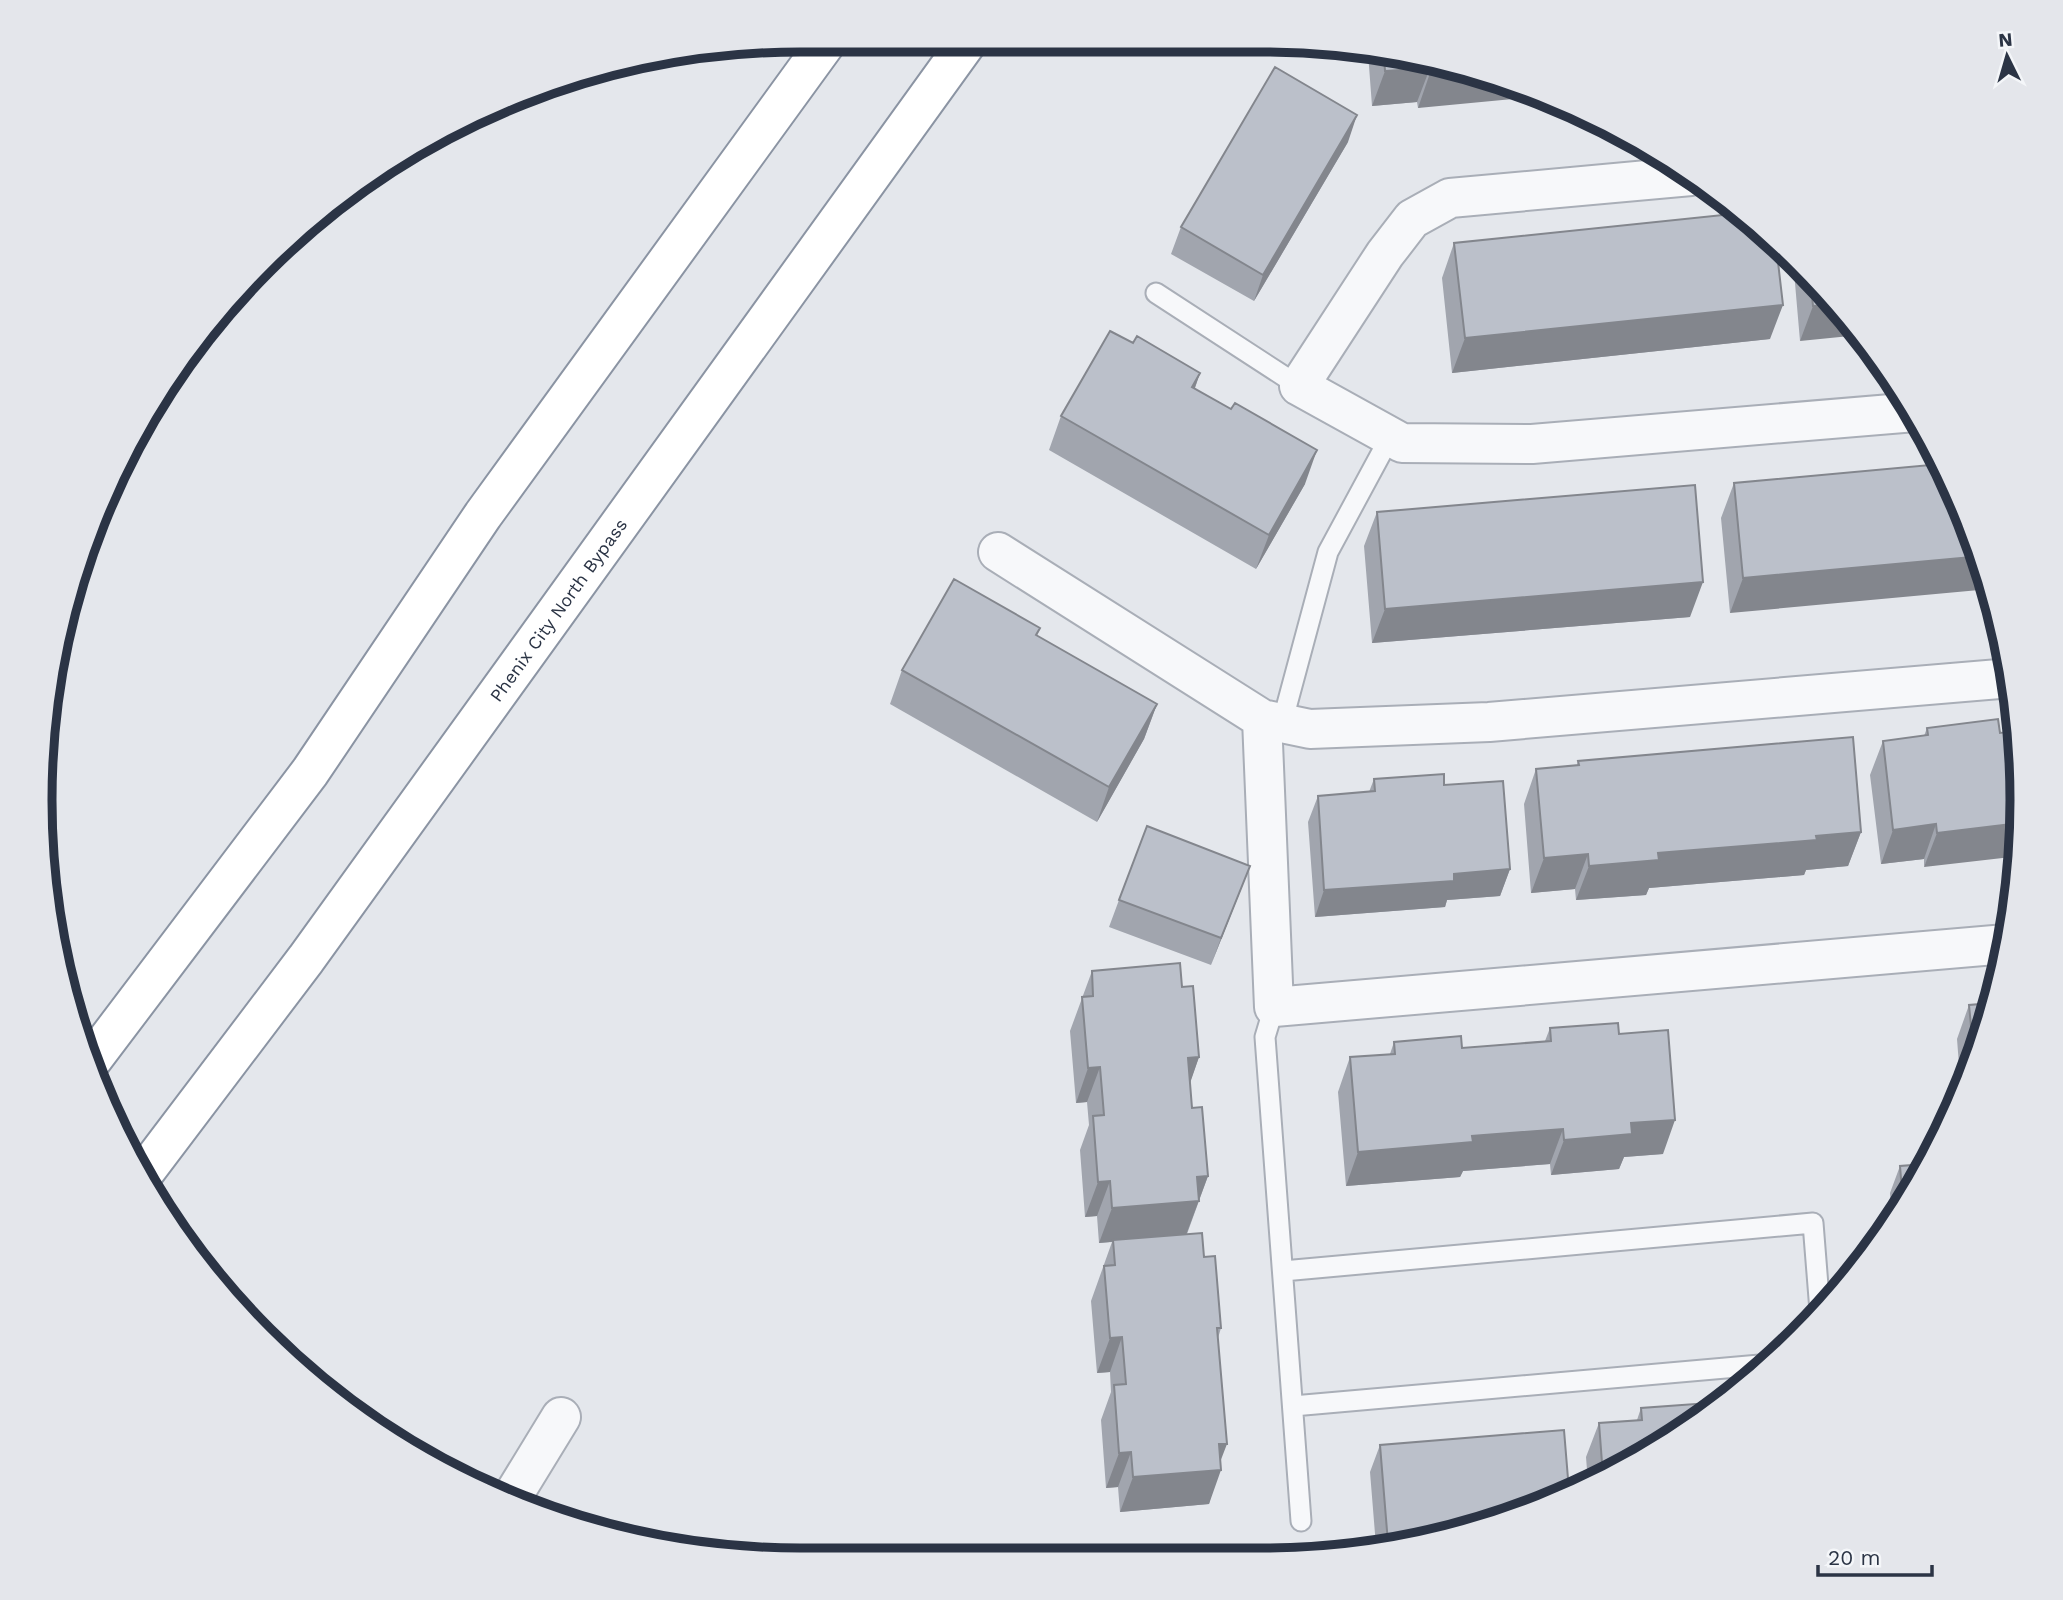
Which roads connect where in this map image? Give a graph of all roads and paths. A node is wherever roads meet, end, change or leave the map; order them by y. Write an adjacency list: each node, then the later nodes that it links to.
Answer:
1 (819, 52): 13 (highway)
2 (960, 52): 14 (highway, Phenix City North Bypass)
3 (1677, 177): 5 (street)
4 (1156, 293): 5 (lane)
5 (1299, 386): 7 (street)
6 (1902, 413): 7 (street)
7 (1390, 437): 10 (lane)
8 (998, 552): 10 (street)
9 (2000, 679): 10 (street)
10 (1272, 721): 12 (street)
11 (1996, 945): 12 (street)
12 (1274, 1007): 15 (lane)
13 (97, 1053)
14 (149, 1166)
15 (1283, 1271): 16 (lane); 18 (lane)
16 (1819, 1299)
17 (1751, 1366): 18 (lane)
18 (1293, 1406): 21 (lane)
19 (561, 1417): 20 (street)
20 (515, 1492)
21 (1301, 1521)

